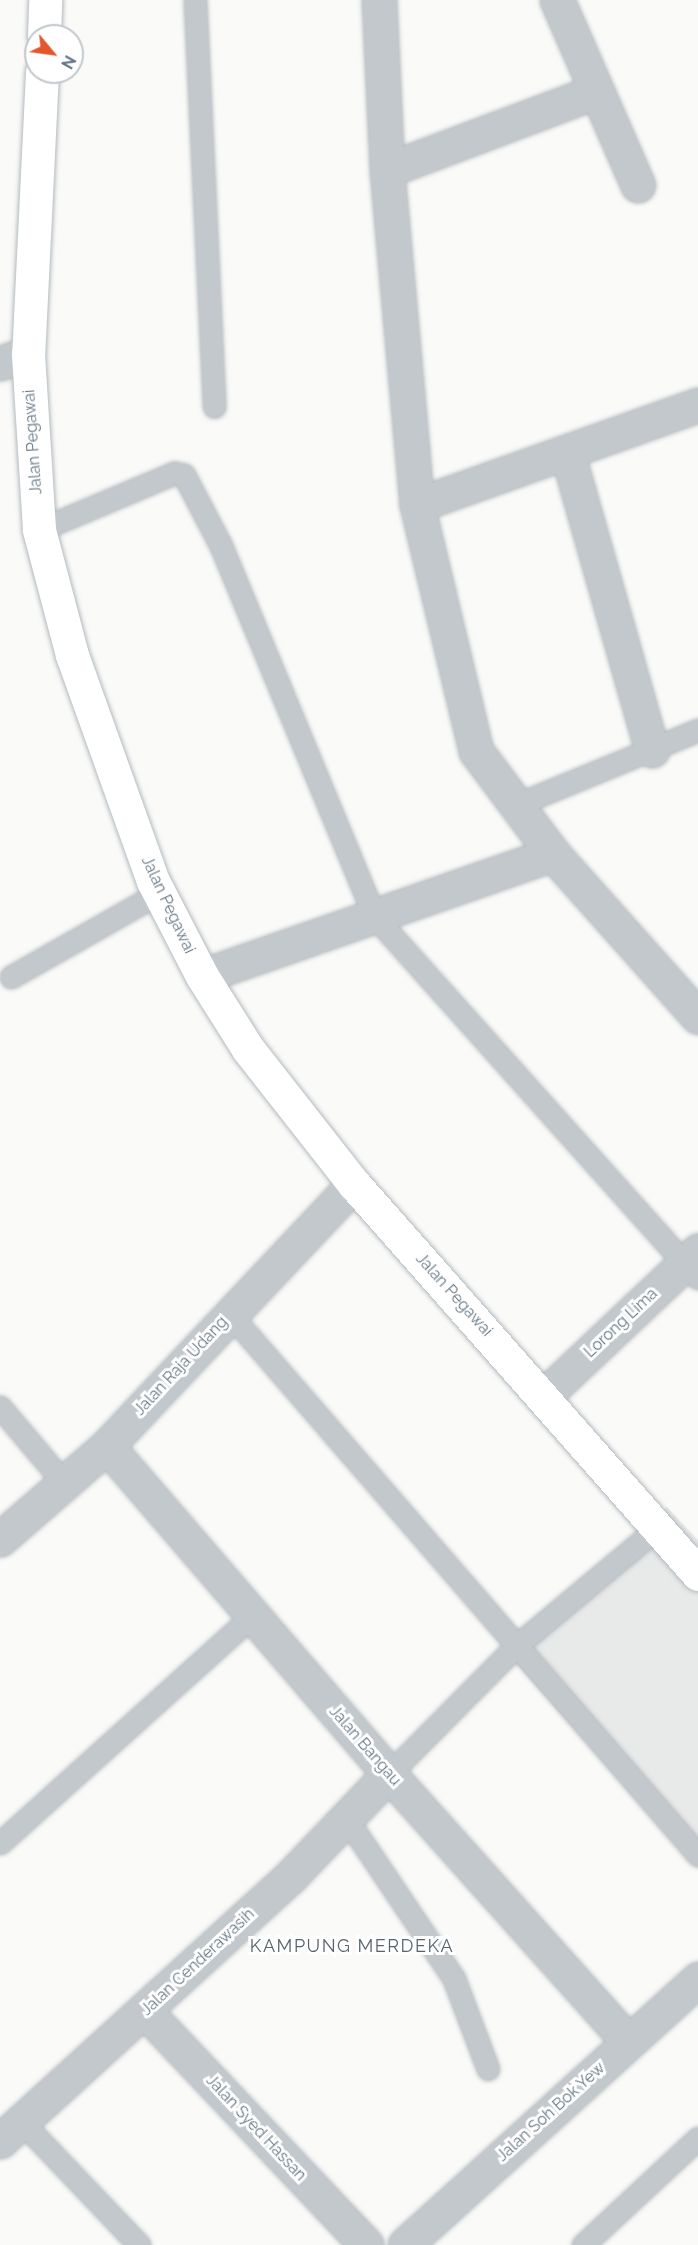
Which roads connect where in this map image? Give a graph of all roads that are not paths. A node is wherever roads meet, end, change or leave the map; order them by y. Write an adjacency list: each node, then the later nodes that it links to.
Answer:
1 (45, 0): 5 (street)
2 (195, 0): 12 (lane)
3 (378, 0): 8 (street)
4 (557, 0): 7 (street)
5 (44, 24)
6 (41, 84): 10 (street, Jalan Pegawai)
7 (594, 92): 8 (street); 9 (street)
8 (387, 170): 14 (street)
9 (638, 184)
10 (14, 358): 15 (street, Jalan Pegawai)
11 (698, 405): 13 (street)
12 (214, 407)
13 (567, 452): 14 (street); 17 (street)
14 (417, 506): 18 (street)
15 (39, 530): 20 (street, Jalan Pegawai); 21 (lane)
16 (698, 730): 17 (lane)
17 (652, 750): 18 (lane)
18 (516, 805): 19 (street)
19 (553, 854): 21 (street); 24 (street)
20 (159, 892): 22 (street, Jalan Pegawai); 23 (lane)
21 (375, 917): 22 (street); 26 (lane)
22 (202, 976): 25 (street, Jalan Pegawai)
23 (11, 977)
24 (698, 1017)
25 (354, 1184): 27 (street, Jalan Raja Udang); 28 (street, Jalan Pegawai)
26 (693, 1264): 28 (street, Lorong Lima)
27 (229, 1313): 30 (street, Jalan Raja Udang); 36 (lane)
28 (544, 1396): 32 (street, Jalan Pegawai)
29 (0, 1407): 31 (lane)
30 (107, 1446): 31 (street, Jalan Raja Udang); 35 (street, Jalan Bangau)
31 (66, 1485): 33 (street, Jalan Raja Udang)
32 (656, 1529): 34 (street, Jalan Pegawai); 36 (lane)
33 (0, 1539)
34 (698, 1574)
35 (253, 1615): 37 (street, Jalan Bangau); 39 (lane)
36 (515, 1647): 37 (lane); 40 (lane)
37 (389, 1774): 38 (street, Jalan Cenderawasih); 43 (street, Jalan Bangau)
38 (346, 1818): 42 (street, Jalan Cenderawasih); 44 (lane)
39 (0, 1843)
40 (698, 1855)
41 (698, 1979): 43 (street, Jalan Soh Bok Yew)
42 (145, 2011): 45 (street, Jalan Cenderawasih); 48 (street, Jalan Syed Hassan)
43 (628, 2041): 49 (street, Jalan Soh Bok Yew)
44 (488, 2069)
45 (11, 2131): 47 (lane)
46 (698, 2138): 50 (lane)
47 (139, 2245)
48 (366, 2245)
49 (405, 2245)
50 (583, 2245)

